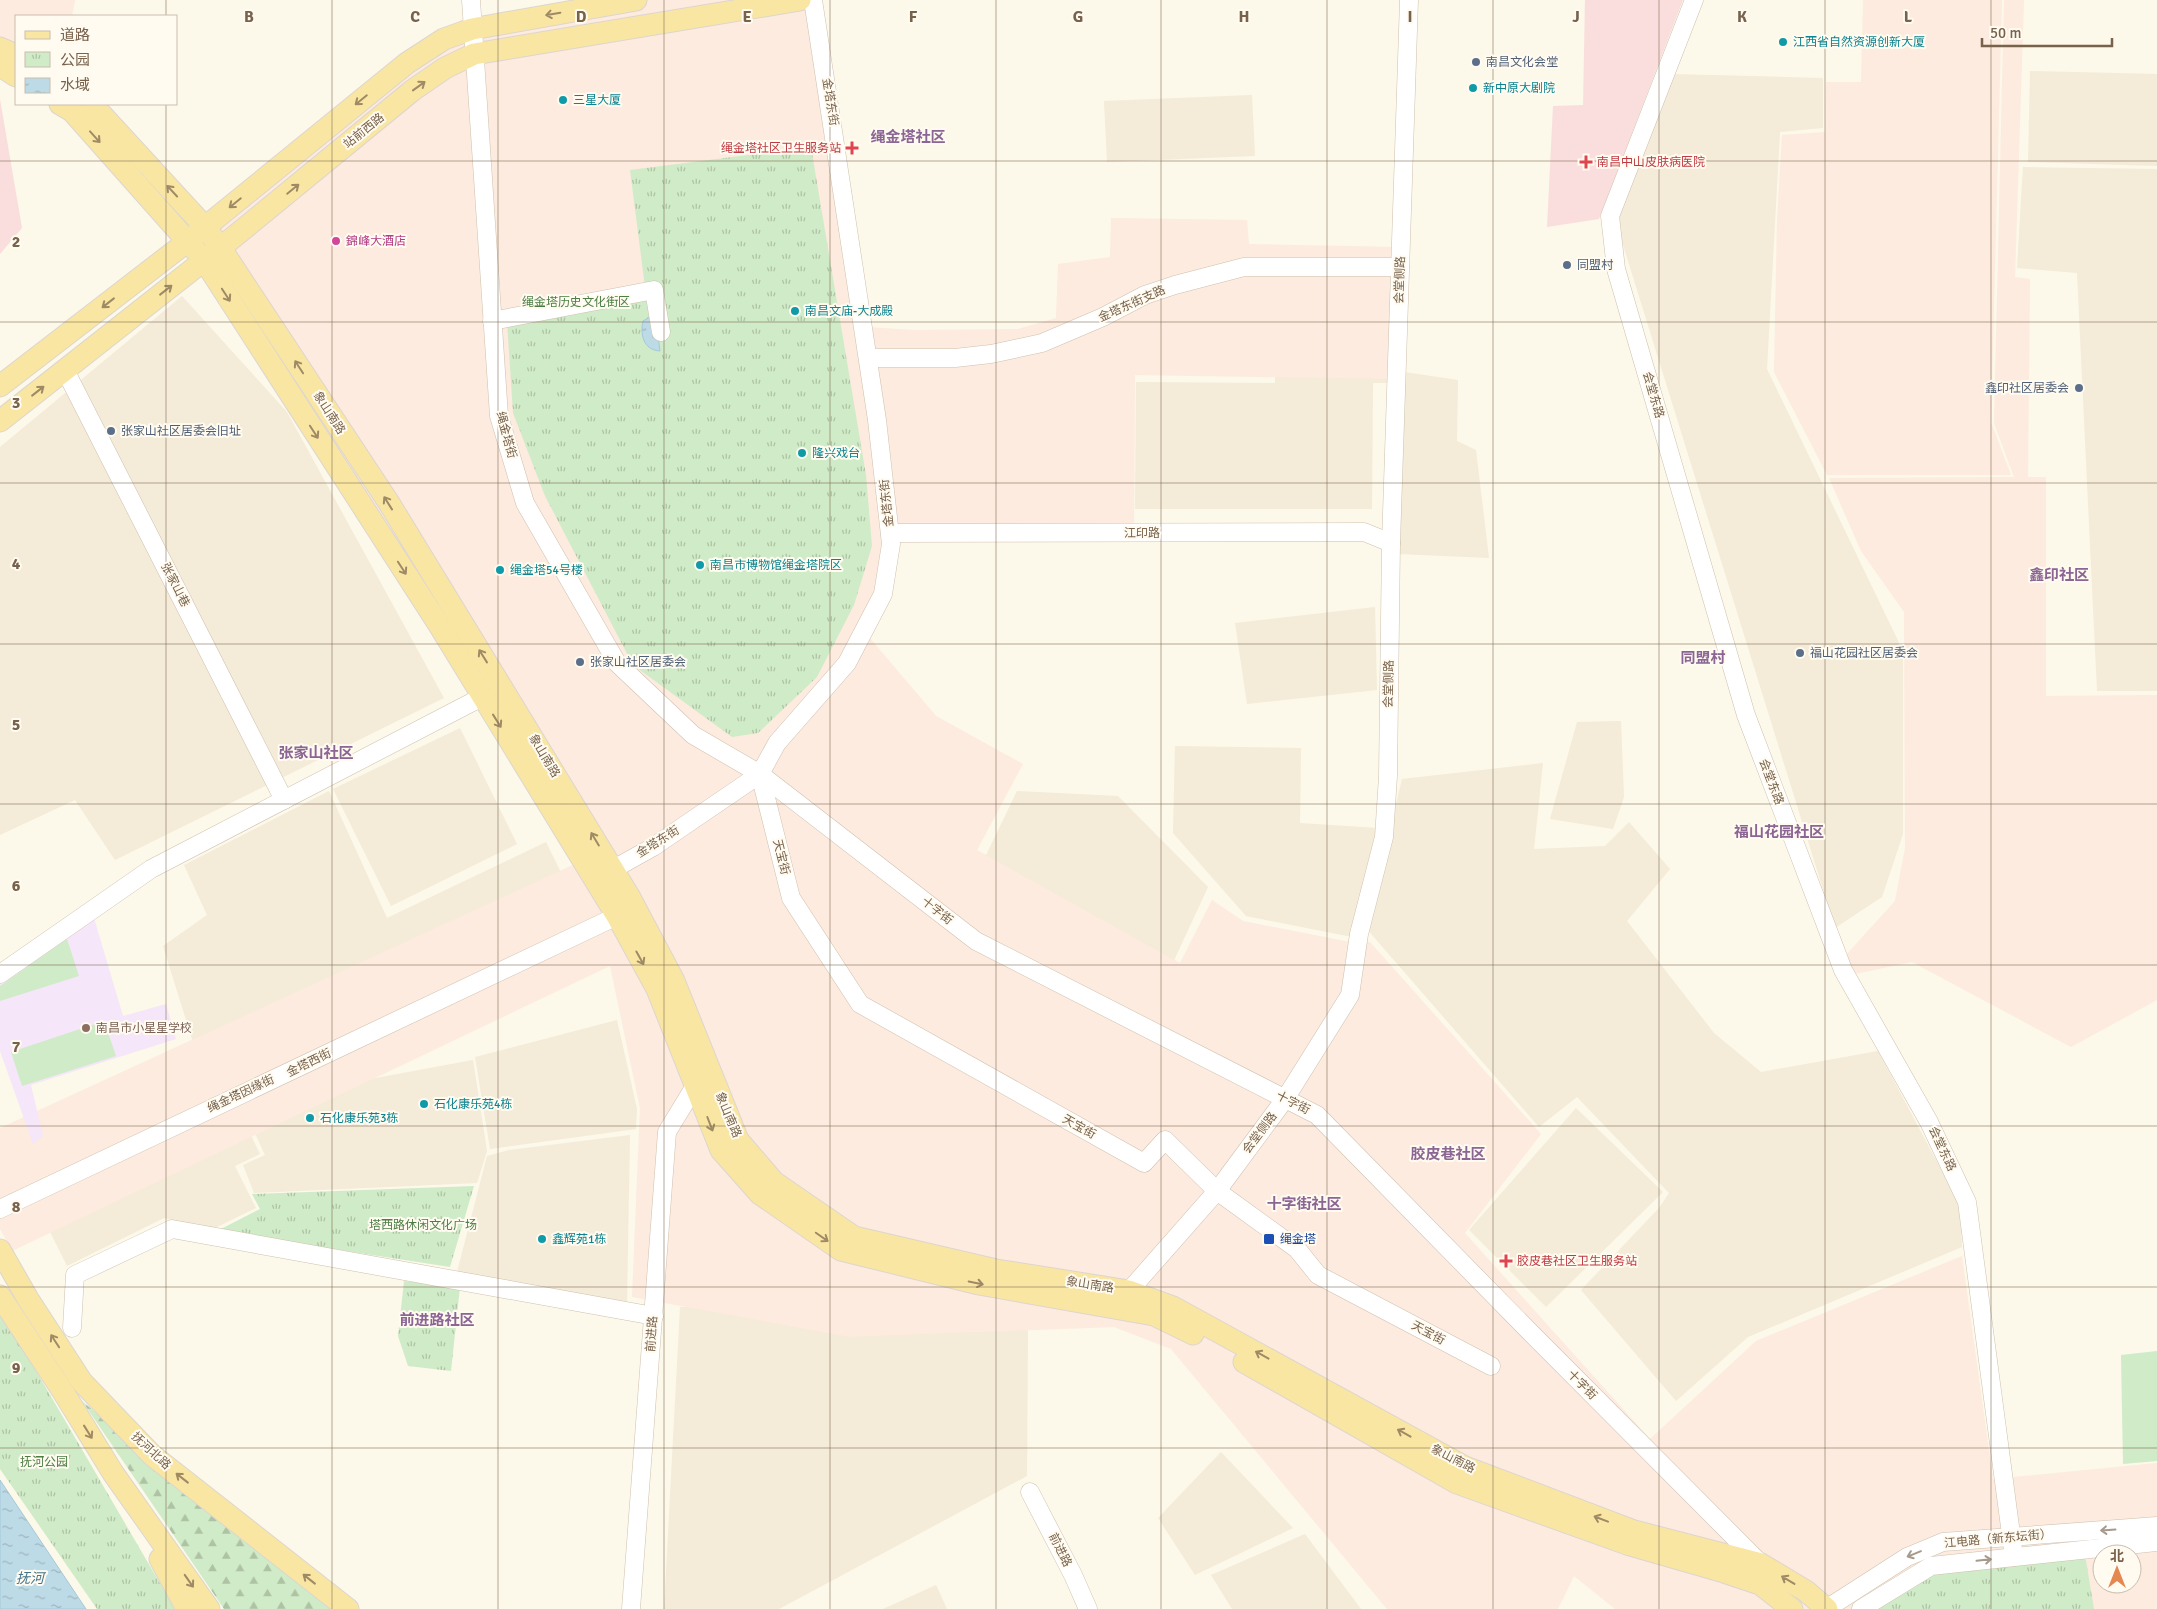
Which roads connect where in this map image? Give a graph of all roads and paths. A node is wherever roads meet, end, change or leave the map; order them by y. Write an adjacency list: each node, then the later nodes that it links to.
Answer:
1 (471, 0): 7 (street, 绳金塔街)
2 (636, 0): 7 (main road, 站前西路, one-way to 7)
3 (800, 0): 9 (main road, 站前西路)
4 (813, 0): 21 (street, 金塔东街)
5 (1409, 0): 18 (street, 会堂侧路)
6 (1694, 0): 47 (street, 会堂东路)
7 (472, 29): 9 (street, 绳金塔街); 15 (main road, 站前西路, one-way to 15)
8 (0, 48): 10 (main road)
9 (474, 54): 17 (main road, 站前西路, one-way to 9); 19 (street, 绳金塔街)
10 (15, 55)
11 (0, 66): 12 (main road)
12 (15, 75)
13 (62, 105): 16 (main road, 象山南路, one-way to 16)
14 (93, 105): 15 (main road, 象山南路, one-way to 14)
15 (205, 227): 16 (main road, 站前西路); 17 (main road, 象山南路)
16 (188, 241): 17 (main road, 象山南路); 23 (main road, 站前西路, one-way to 23)
17 (212, 254): 22 (main road, 站前西路, one-way to 17); 27 (main road, 象山南路, one-way to 27); 30 (main road, 象山南路, one-way to 17)
18 (1400, 267): 21 (street, 金塔东街支路); 26 (street, 会堂侧路)
19 (492, 321): 20 (street); 28 (street, 绳金塔街)
20 (662, 332)
21 (868, 358): 25 (street, 金塔东街)
22 (65, 370): 24 (main road, 站前西路, one-way to 22); 29 (street, 张家山巷)
23 (0, 386)
24 (0, 421)
25 (890, 533): 26 (street, 江印路); 28 (street, 金塔东街)
26 (1391, 543): 35 (street, 会堂侧路)
27 (482, 697): 29 (street); 31 (main road, 象山南路, one-way to 31)
28 (760, 774): 30 (street, 金塔东街); 35 (street, 十字街); 36 (street, 天宝街)
29 (284, 800): 33 (street)
30 (613, 869): 31 (street, 金塔东街); 34 (main road, 象山南路)
31 (594, 880): 32 (main road, 象山南路)
32 (617, 916): 34 (main road, 象山南路, one-way to 34); 37 (street, 金塔西街)
33 (0, 974)
34 (704, 1082): 39 (main road, 象山南路); 41 (street, 前进路); 56 (main road, 象山南路, one-way to 56)
35 (1285, 1099): 36 (street, 会堂侧路); 50 (street, 十字街)
36 (1217, 1191): 39 (street, 会堂侧路); 43 (street, 天宝街)
37 (0, 1209)
38 (0, 1250): 53 (main road, 抚河北路, one-way to 38)
39 (1129, 1291): 50 (main road, 象山南路, one-way to 39)
40 (0, 1296): 44 (main road, one-way to 44)
41 (654, 1316): 42 (street); 54 (street, 前进路)
42 (72, 1328)
43 (1491, 1366)
44 (113, 1473): 51 (main road); 52 (main road, one-way to 52)
45 (1030, 1492): 55 (street, 前进路)
46 (2157, 1526): 47 (street, 江电路（新东坛街）, one-way to 47)
47 (2011, 1537): 49 (street, 会堂东路); 57 (street, 江电路（新东坛街）, one-way to 57)
48 (2157, 1542): 49 (street, 江电路（新东坛街）)
49 (2014, 1557): 58 (street, 江电路（新东坛街）, one-way to 49)
50 (1761, 1564): 57 (main road, 象山南路, one-way to 50)
51 (187, 1609)
52 (209, 1609)
53 (348, 1609)
54 (631, 1609)
55 (1088, 1609)
56 (1792, 1609)
57 (1826, 1609)
58 (1860, 1609)

